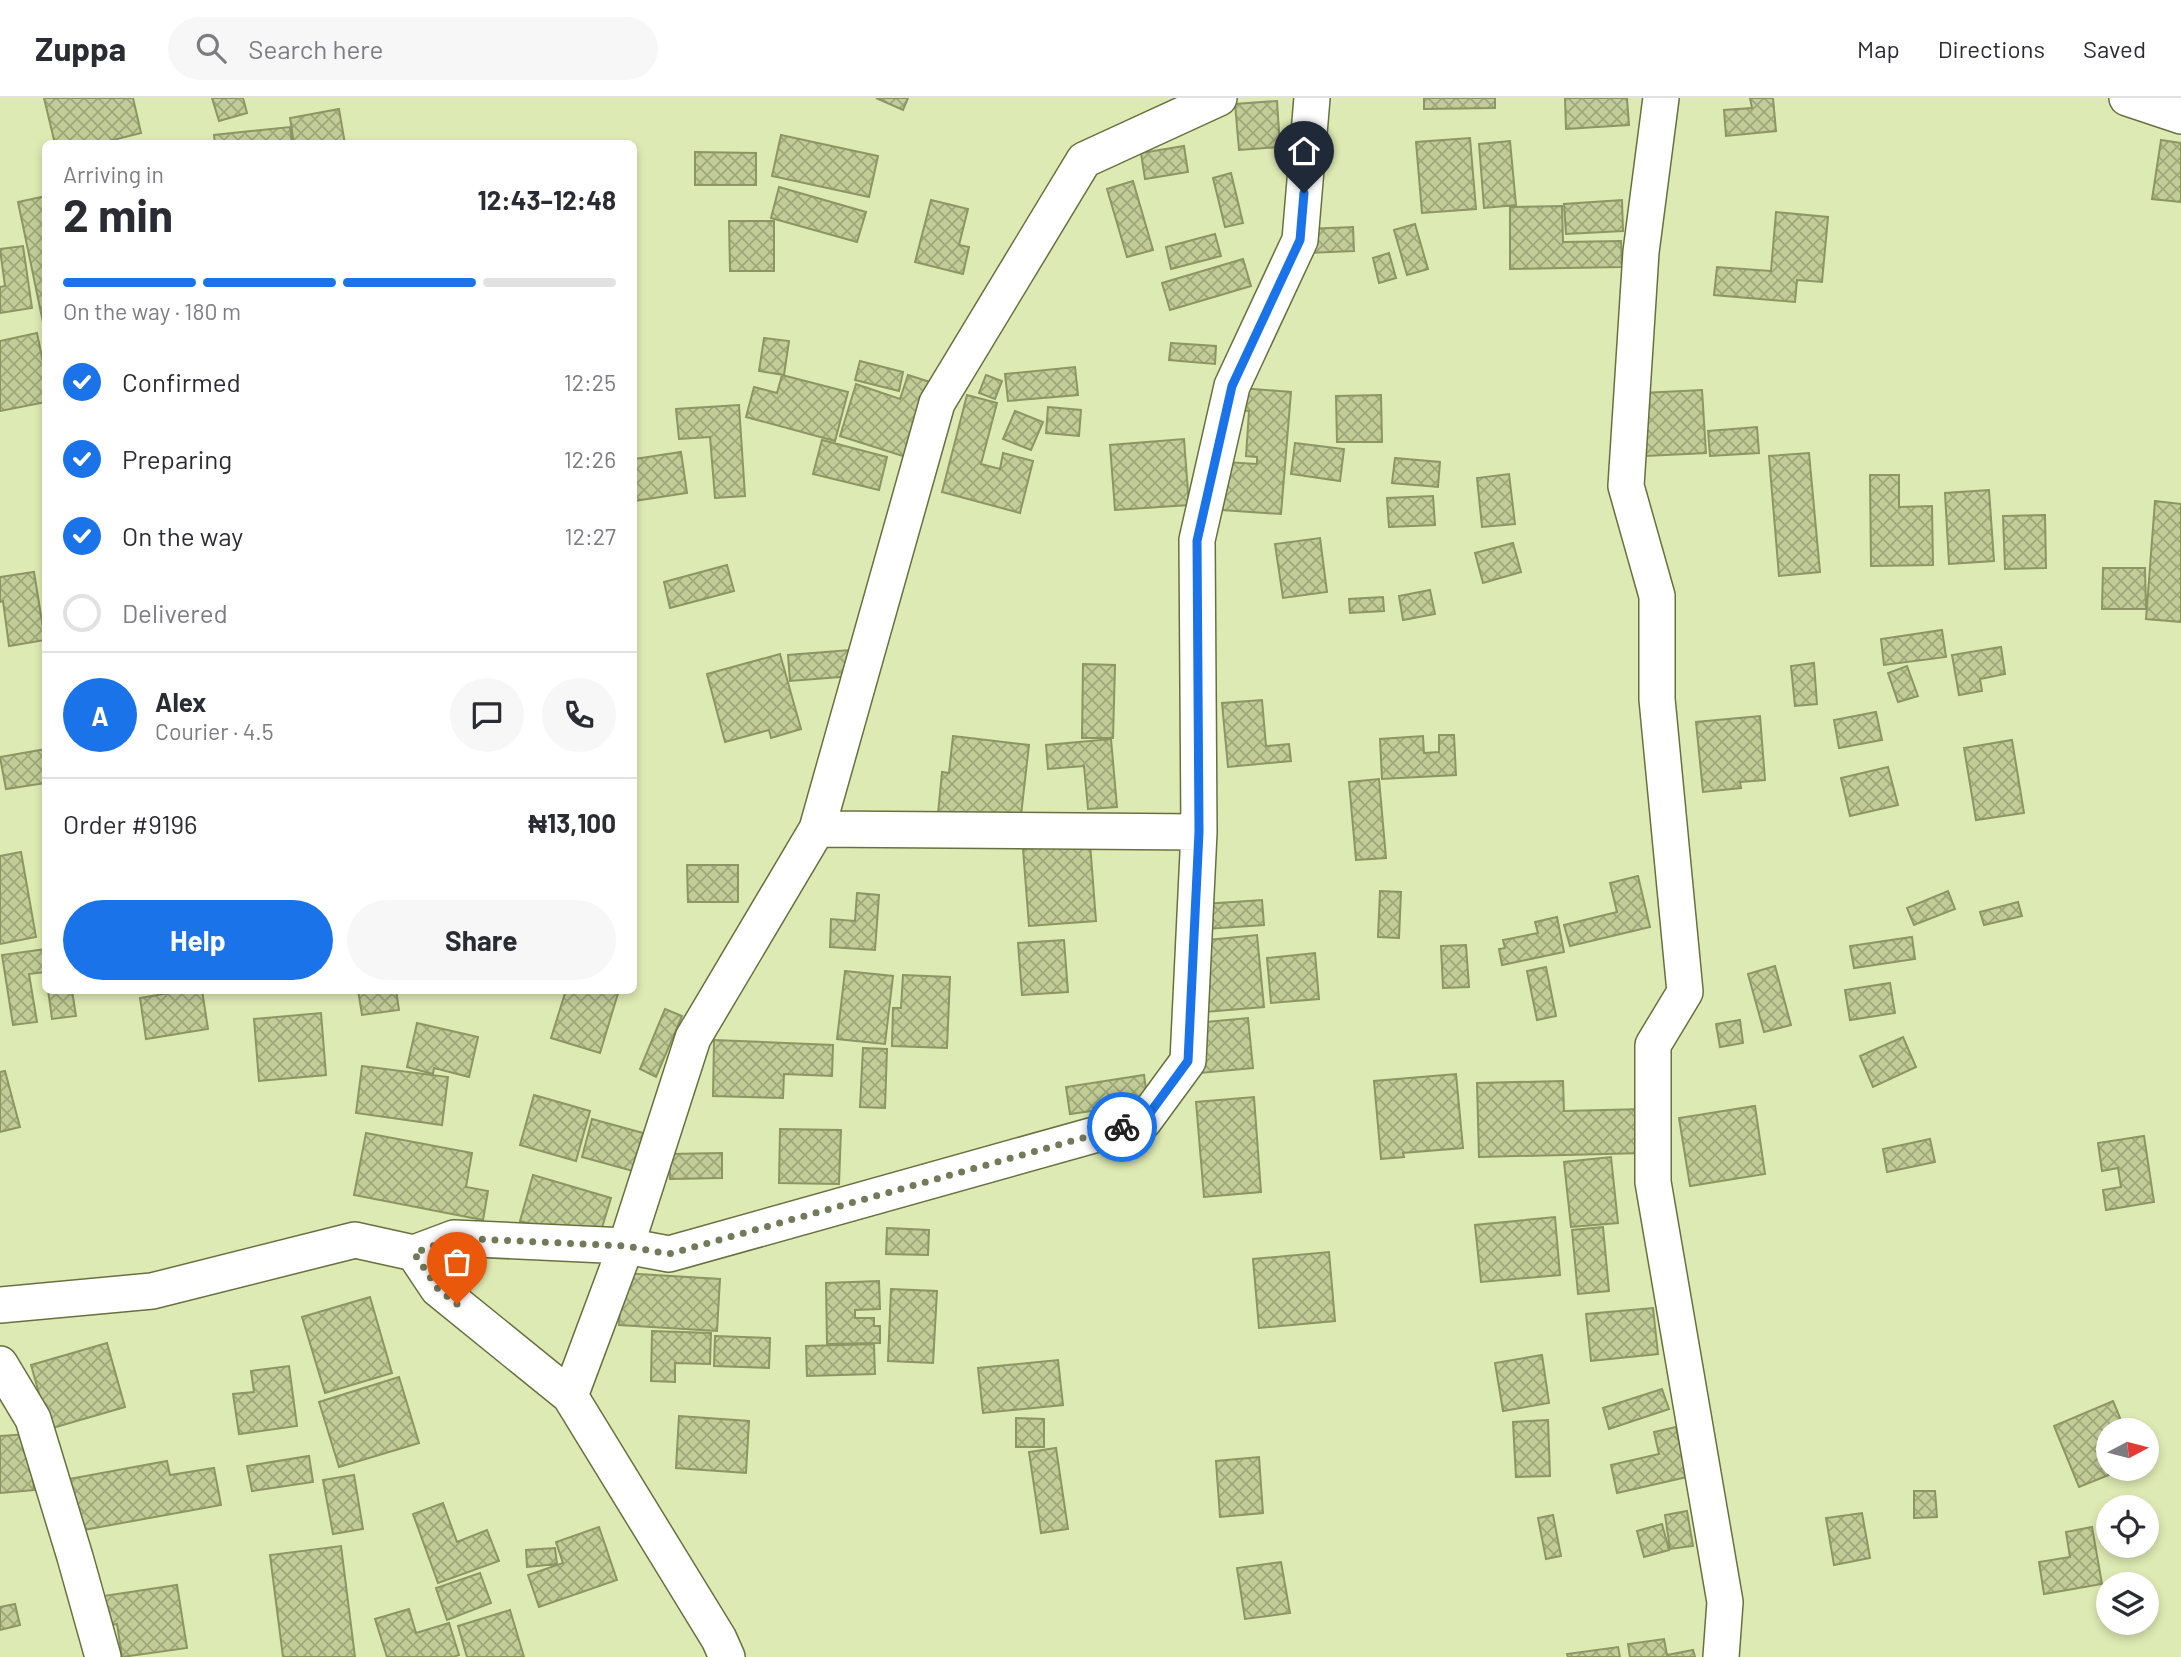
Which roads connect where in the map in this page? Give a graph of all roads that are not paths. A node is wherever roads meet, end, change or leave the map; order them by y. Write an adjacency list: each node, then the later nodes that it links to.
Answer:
1 (1219, 98): 6 (street)
2 (1312, 98): 7 (street)
3 (1661, 98): 15 (street)
4 (2126, 98): 5 (street)
5 (2181, 116)
6 (817, 829): 7 (street); 8 (street)
7 (1199, 832): 8 (street)
8 (626, 1246): 9 (street); 12 (street)
9 (414, 1253): 10 (street); 12 (street)
10 (0, 1305)
11 (0, 1364): 14 (street)
12 (570, 1396): 13 (street)
13 (717, 1651)
14 (103, 1657)
15 (1721, 1657)

